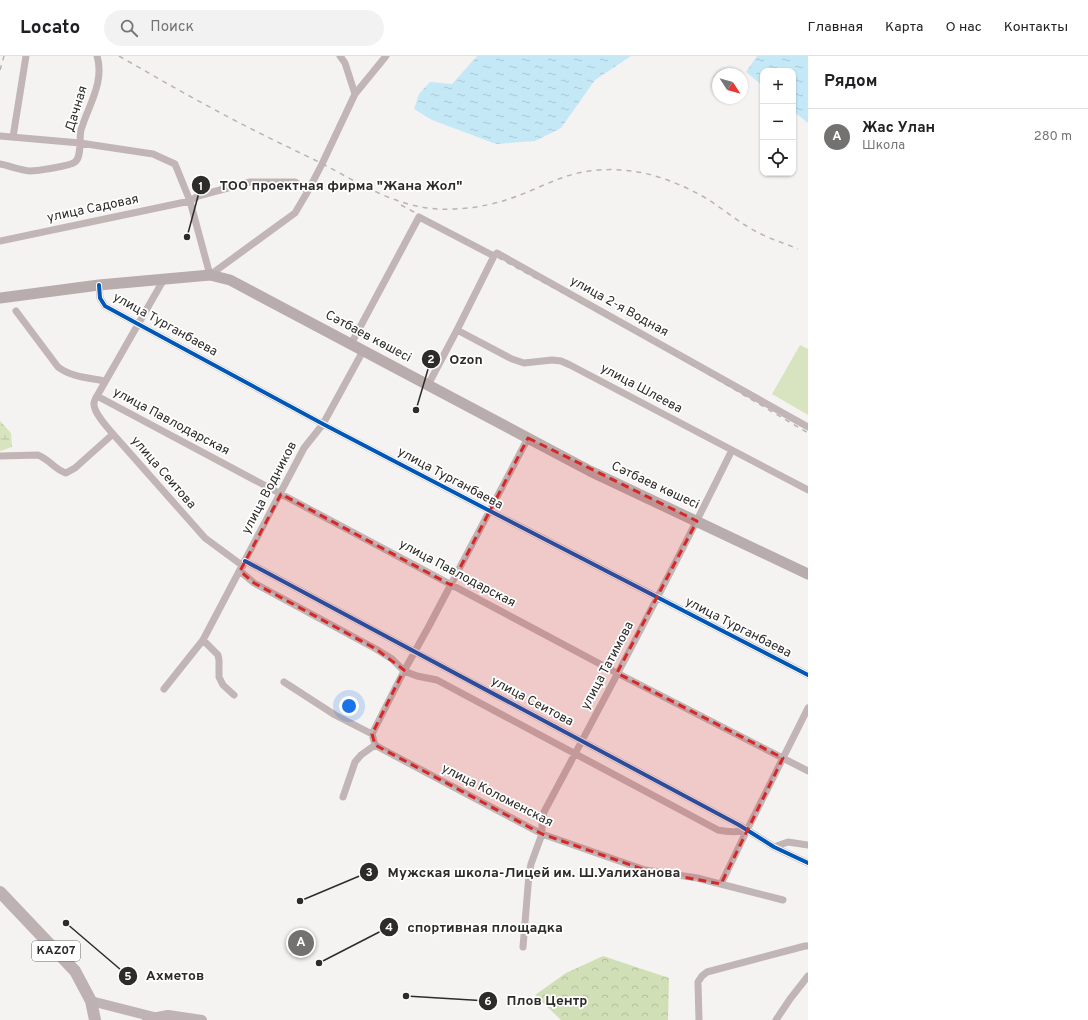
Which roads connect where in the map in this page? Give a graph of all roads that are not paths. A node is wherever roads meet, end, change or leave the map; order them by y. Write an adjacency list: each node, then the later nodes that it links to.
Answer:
1 (26, 56): 7 (street)
2 (97, 56): 8 (street, Дачная)
3 (340, 56): 5 (street)
4 (386, 56): 5 (street)
5 (355, 94): 10 (street)
6 (0, 136): 7 (street)
7 (13, 137): 8 (street)
8 (80, 143): 9 (street, Дачная); 11 (street)
9 (0, 164)
10 (308, 191): 11 (street, улица Садовая); 14 (street)
11 (190, 201): 12 (street, улица Садовая); 14 (street)
12 (0, 241)
13 (494, 256): 20 (street); 21 (street, улица 2-я Водная); 27 (street, улица 2-я Водная)
14 (210, 275): 15 (main road, Сәтбаев көшесі); 21 (main road, Сәтбаев көшесі)
15 (164, 279): 16 (main road, Сәтбаев көшесі); 19 (street)
16 (99, 285): 17 (main road, Сәтбаев көшесі); 19 (street, улица Турганбаева)
17 (0, 298)
18 (16, 311): 23 (street)
19 (138, 324): 23 (street); 26 (street, улица Турганбаева)
20 (457, 330): 24 (street); 30 (street, улица Шлеева)
21 (351, 344): 22 (main road, Сәтбаев көшесі)
22 (363, 351): 24 (main road, Сәтбаев көшесі); 26 (street, улица Водников)
23 (105, 381): 25 (street)
24 (428, 385): 29 (main road, Сәтбаев көшесі)
25 (97, 396): 28 (street, улица Сеитова); 33 (street, улица Павлодарская)
26 (323, 424): 33 (street, улица Водников); 34 (street, улица Турганбаева)
27 (808, 427)
28 (113, 434): 31 (street); 36 (street, улица Сеитова)
29 (528, 438): 34 (street); 35 (main road, Сәтбаев көшесі)
30 (732, 450): 32 (street, улица Шлеева); 35 (street, улица Татимова)
31 (0, 456)
32 (808, 490)
33 (281, 494): 36 (street, улица Водников); 38 (street, улица Павлодарская)
34 (490, 511): 38 (street); 39 (street, улица Турганбаева)
35 (697, 521): 37 (main road, Сәтбаев көшесі); 39 (street, улица Татимова)
36 (243, 566): 40 (street, улица Водников); 41 (street, улица Сеитова); 42 (street, улица Сеитова)
37 (808, 574)
38 (451, 585): 41 (street); 43 (street, улица Павлодарская)
39 (658, 598): 43 (street, улица Татимова); 44 (street, улица Турганбаева)
40 (203, 640): 46 (street, улица Водников); 47 (street)
41 (414, 652): 42 (street); 50 (street, улица Сеитова)
42 (404, 671): 49 (street); 52 (street, улица Сеитова)
43 (617, 674): 50 (street, улица Татимова); 53 (street, улица Павлодарская)
44 (808, 675)
45 (284, 682): 49 (street)
46 (164, 689)
47 (234, 695)
48 (808, 708): 53 (street)
49 (372, 734): 51 (street)
50 (582, 740): 52 (street, улица Татимова); 56 (street, улица Сеитова)
51 (375, 745): 55 (street); 57 (street, улица Коломенская)
52 (575, 753): 56 (street, улица Сеитова); 57 (street, улица Татимова)
53 (783, 758): 54 (street, улица Павлодарская); 56 (street)
54 (808, 771)
55 (343, 798)
56 (747, 830): 59 (street, улица Сеитова); 61 (street)
57 (542, 834): 61 (street, улица Коломенская); 65 (street, улица Татимова)
58 (808, 845): 59 (street)
59 (774, 848): 60 (street, улица Сеитова)
60 (808, 863)
61 (721, 884): 63 (street, улица Коломенская)
62 (0, 892): 67 (highway, KAZ07)
63 (783, 900)
64 (808, 946): 72 (street)
65 (523, 947)
66 (808, 976): 73 (street)
67 (91, 1000): 68 (main road); 69 (highway, KAZ07)
68 (154, 1017): 70 (main road); 71 (main road)
69 (95, 1020)
70 (141, 1020)
71 (202, 1020)
72 (699, 1020)
73 (776, 1020)

